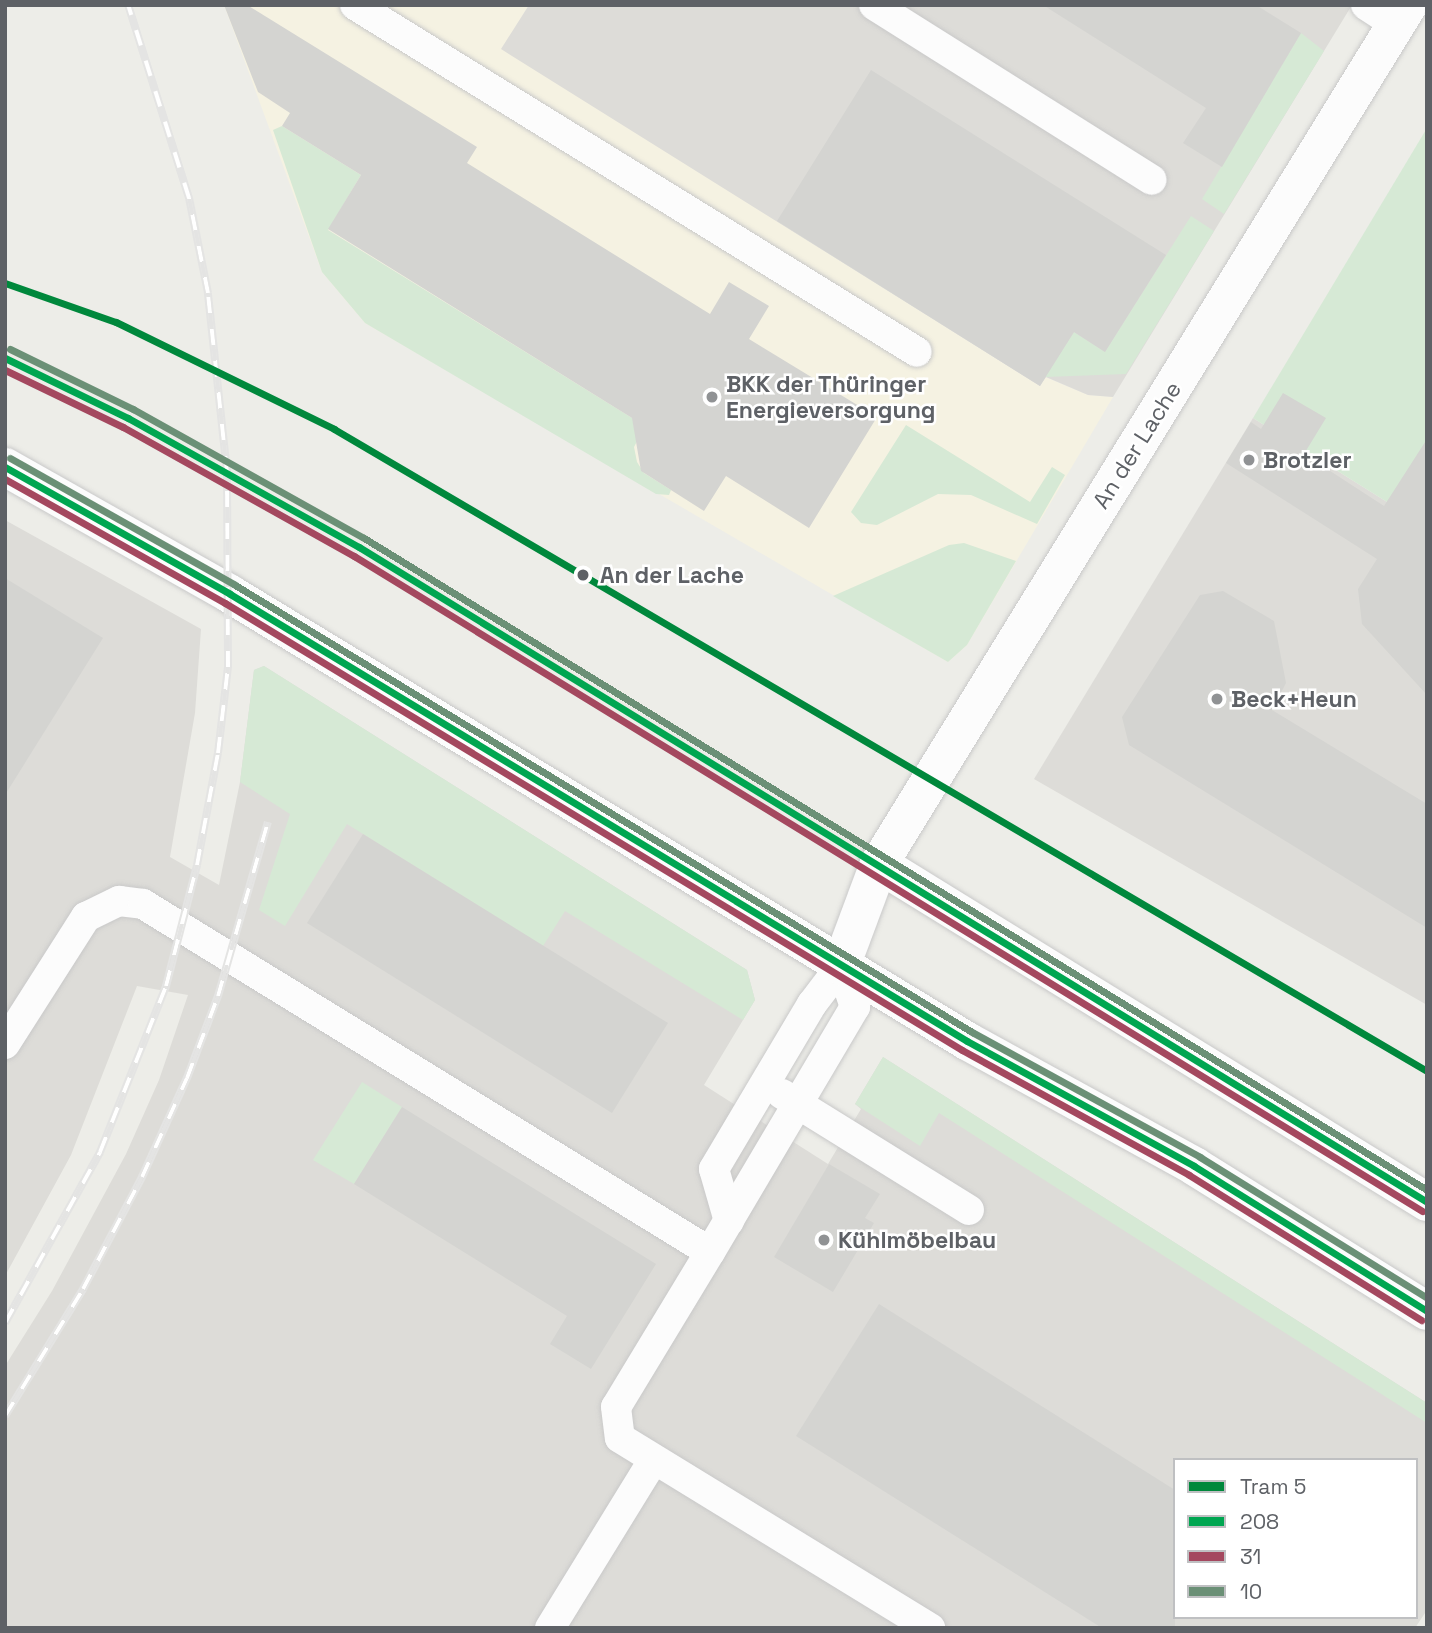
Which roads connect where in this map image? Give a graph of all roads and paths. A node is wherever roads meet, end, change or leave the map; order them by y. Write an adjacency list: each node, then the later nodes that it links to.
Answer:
1 (355, 5): 5 (lane)
2 (874, 5): 4 (lane)
3 (1401, 13): 7 (main road, An der Lache)
4 (1152, 180)
5 (918, 352)
6 (5, 467): 8 (main road)
7 (879, 864): 8 (main road, An der Lache); 12 (main road)
8 (841, 966): 10 (lane); 11 (lane); 16 (main road)
9 (5, 1044): 15 (lane)
10 (764, 1083): 11 (lane); 14 (lane)
11 (798, 1104): 13 (lane); 14 (lane)
12 (1427, 1202)
13 (969, 1210)
14 (729, 1221): 15 (lane)
15 (710, 1252): 17 (lane)
16 (1427, 1311)
17 (654, 1459): 18 (lane); 19 (lane)
18 (550, 1628)
19 (930, 1628)

